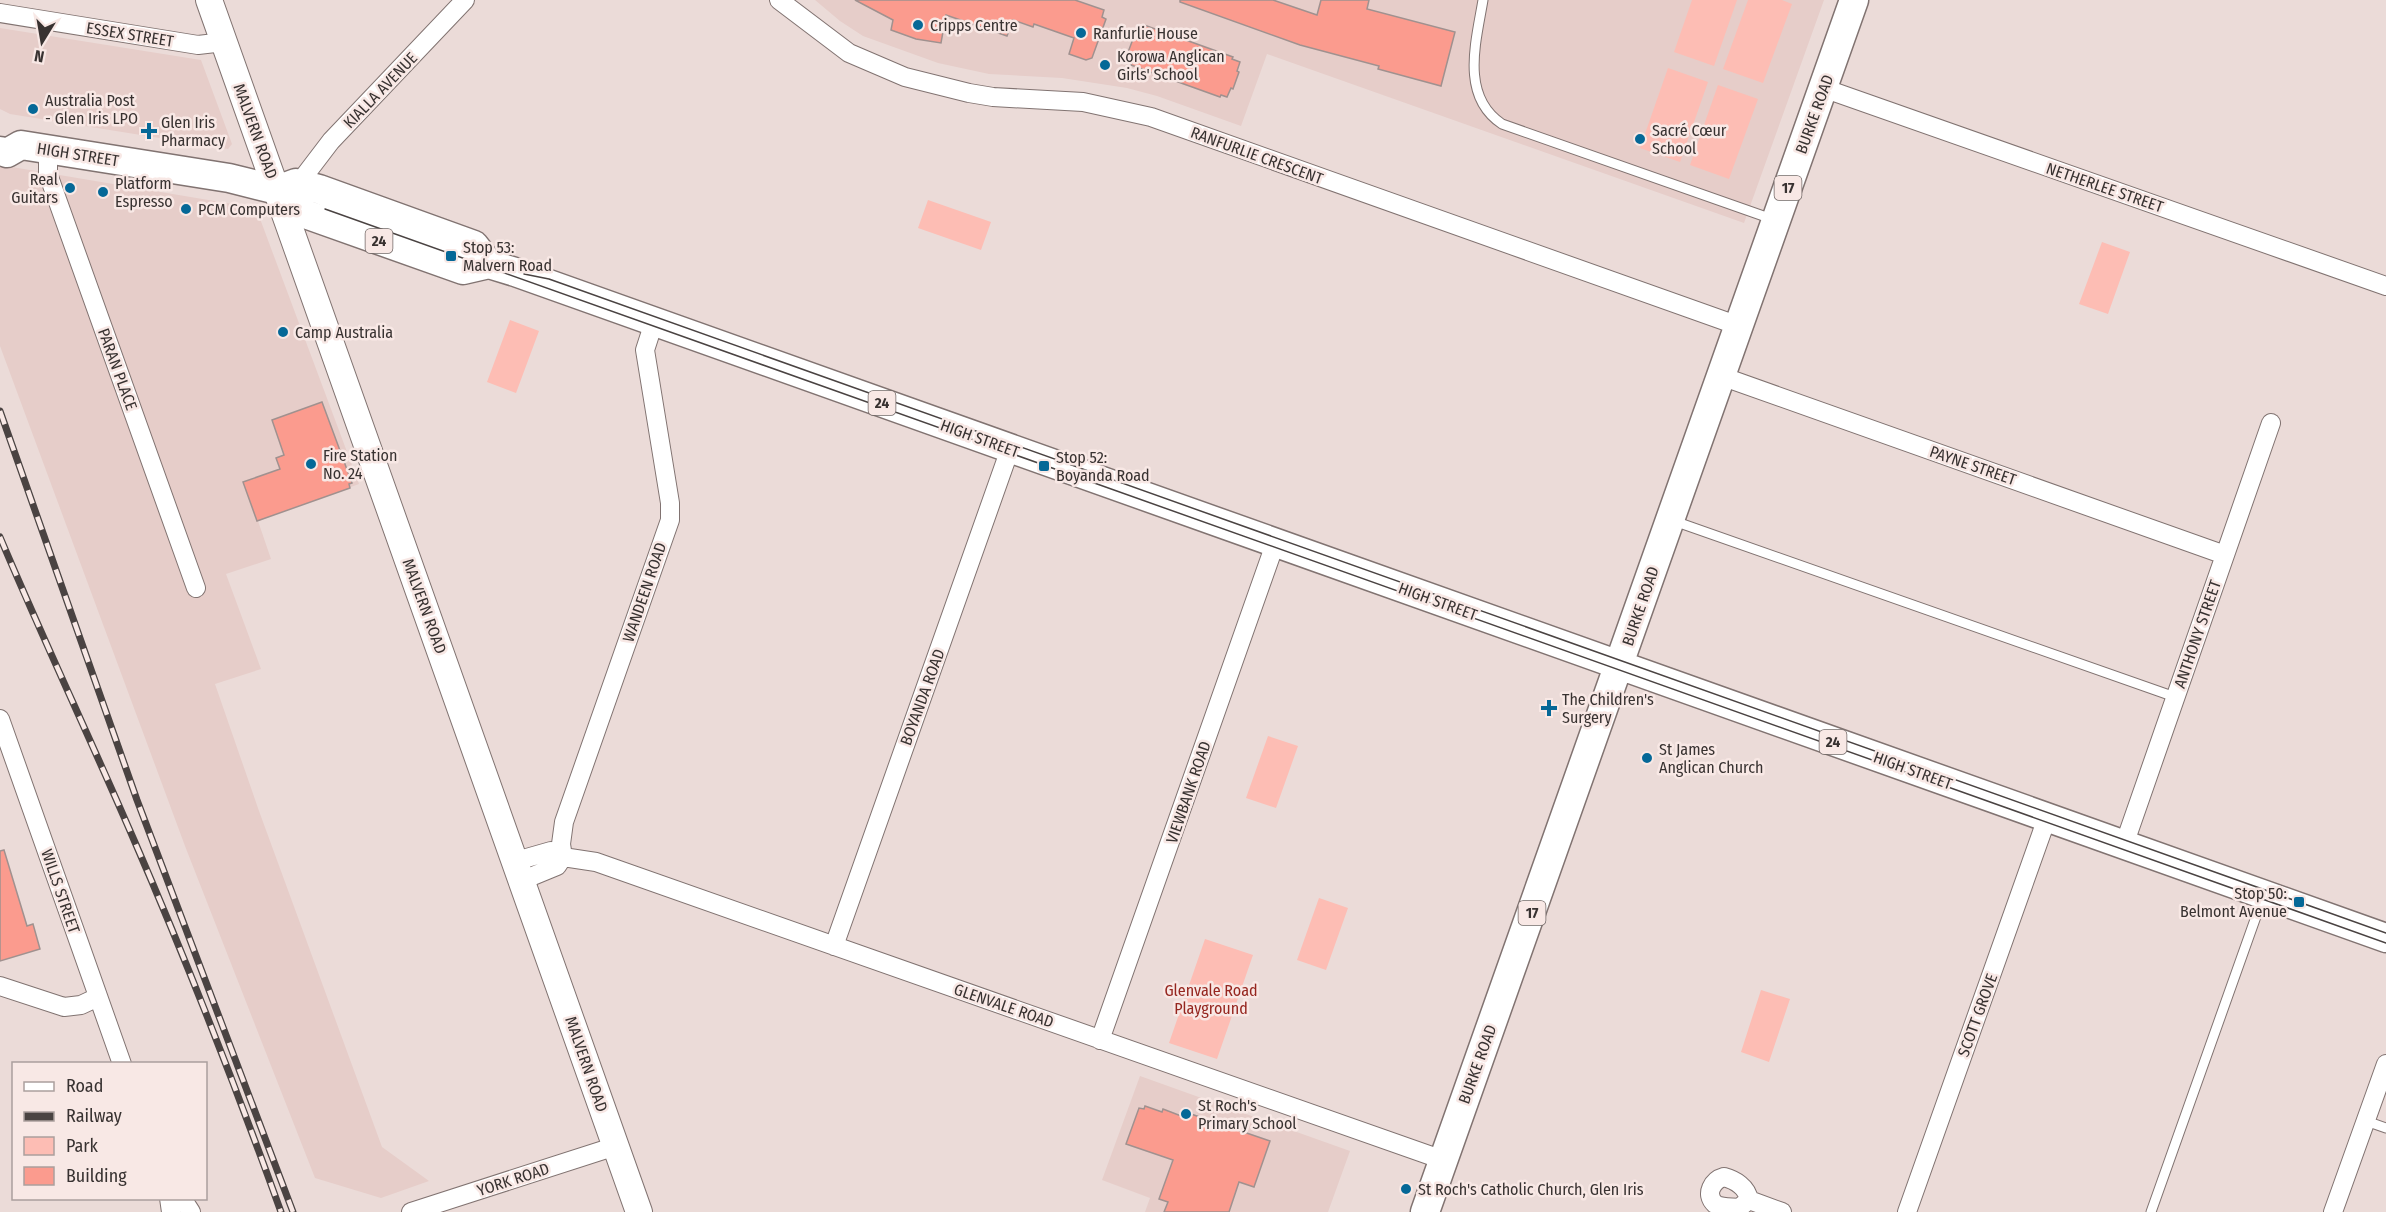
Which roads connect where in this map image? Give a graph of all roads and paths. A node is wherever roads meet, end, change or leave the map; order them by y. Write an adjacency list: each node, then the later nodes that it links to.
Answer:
1 (209, 0): 7 (main road, MALVERN ROAD)
2 (465, 0): 10 (street, KIALLA AVENUE)
3 (779, 0): 14 (street, RANFURLIE CRESCENT)
4 (1483, 0): 11 (lane)
5 (1854, 0): 8 (main road, BURKE ROAD / 17)
6 (0, 13): 7 (street, ESSEX STREET)
7 (224, 42): 10 (main road, MALVERN ROAD)
8 (1823, 88): 11 (main road, BURKE ROAD / 17); 12 (street, NETHERLEE STREET)
9 (17, 144): 10 (main road, HIGH STREET / 24); 21 (street, PARAN PLACE)
10 (288, 186): 13 (main road, HIGH STREET / 24); 28 (main road, MALVERN ROAD)
11 (1776, 221): 14 (main road, BURKE ROAD / 17)
12 (2386, 286)
13 (654, 322): 17 (main road, HIGH STREET / 24); 27 (street, WANDEEN ROAD)
14 (1739, 326): 15 (main road, BURKE ROAD / 17)
15 (1721, 376): 18 (main road, BURKE ROAD / 17); 20 (street, PAYNE STREET)
16 (2271, 423): 20 (street, ANTHONY STREET)
17 (1010, 449): 19 (main road, HIGH STREET / 24); 31 (street, BOYANDA ROAD)
18 (1670, 520): 22 (main road, BURKE ROAD / 17); 23 (lane)
19 (1275, 544): 22 (main road, HIGH STREET / 24); 34 (street, VIEWBANK ROAD)
20 (2225, 555): 23 (street, ANTHONY STREET)
21 (196, 588)
22 (1619, 666): 25 (main road, HIGH STREET / 24); 40 (main road, BURKE ROAD / 17)
23 (2175, 697): 26 (street, ANTHONY STREET)
24 (0, 719): 33 (street, WILLS STREET)
25 (2047, 818): 26 (main road, HIGH STREET / 24); 46 (street, SCOTT GROVE)
26 (2124, 845): 29 (main road, HIGH STREET / 24)
27 (563, 857): 28 (street); 31 (street, GLENVALE ROAD)
28 (519, 871): 39 (main road, MALVERN ROAD)
29 (2264, 894): 30 (main road, HIGH STREET / 24); 47 (lane)
30 (2386, 938)
31 (834, 946): 34 (street, GLENVALE ROAD)
32 (0, 986): 33 (street)
33 (98, 997): 35 (street, WILLS STREET)
34 (1100, 1040): 40 (street, GLENVALE ROAD)
35 (121, 1062)
36 (2386, 1064): 37 (street)
37 (2366, 1121): 38 (lane); 48 (street)
38 (2386, 1128)
39 (616, 1146): 42 (street, YORK ROAD); 43 (main road, MALVERN ROAD)
40 (1443, 1160): 44 (main road, BURKE ROAD / 17)
41 (1749, 1200): 45 (street)
42 (411, 1212)
43 (639, 1212)
44 (1425, 1212)
45 (1782, 1212)
46 (1907, 1212)
47 (2151, 1212)
48 (2333, 1212)

